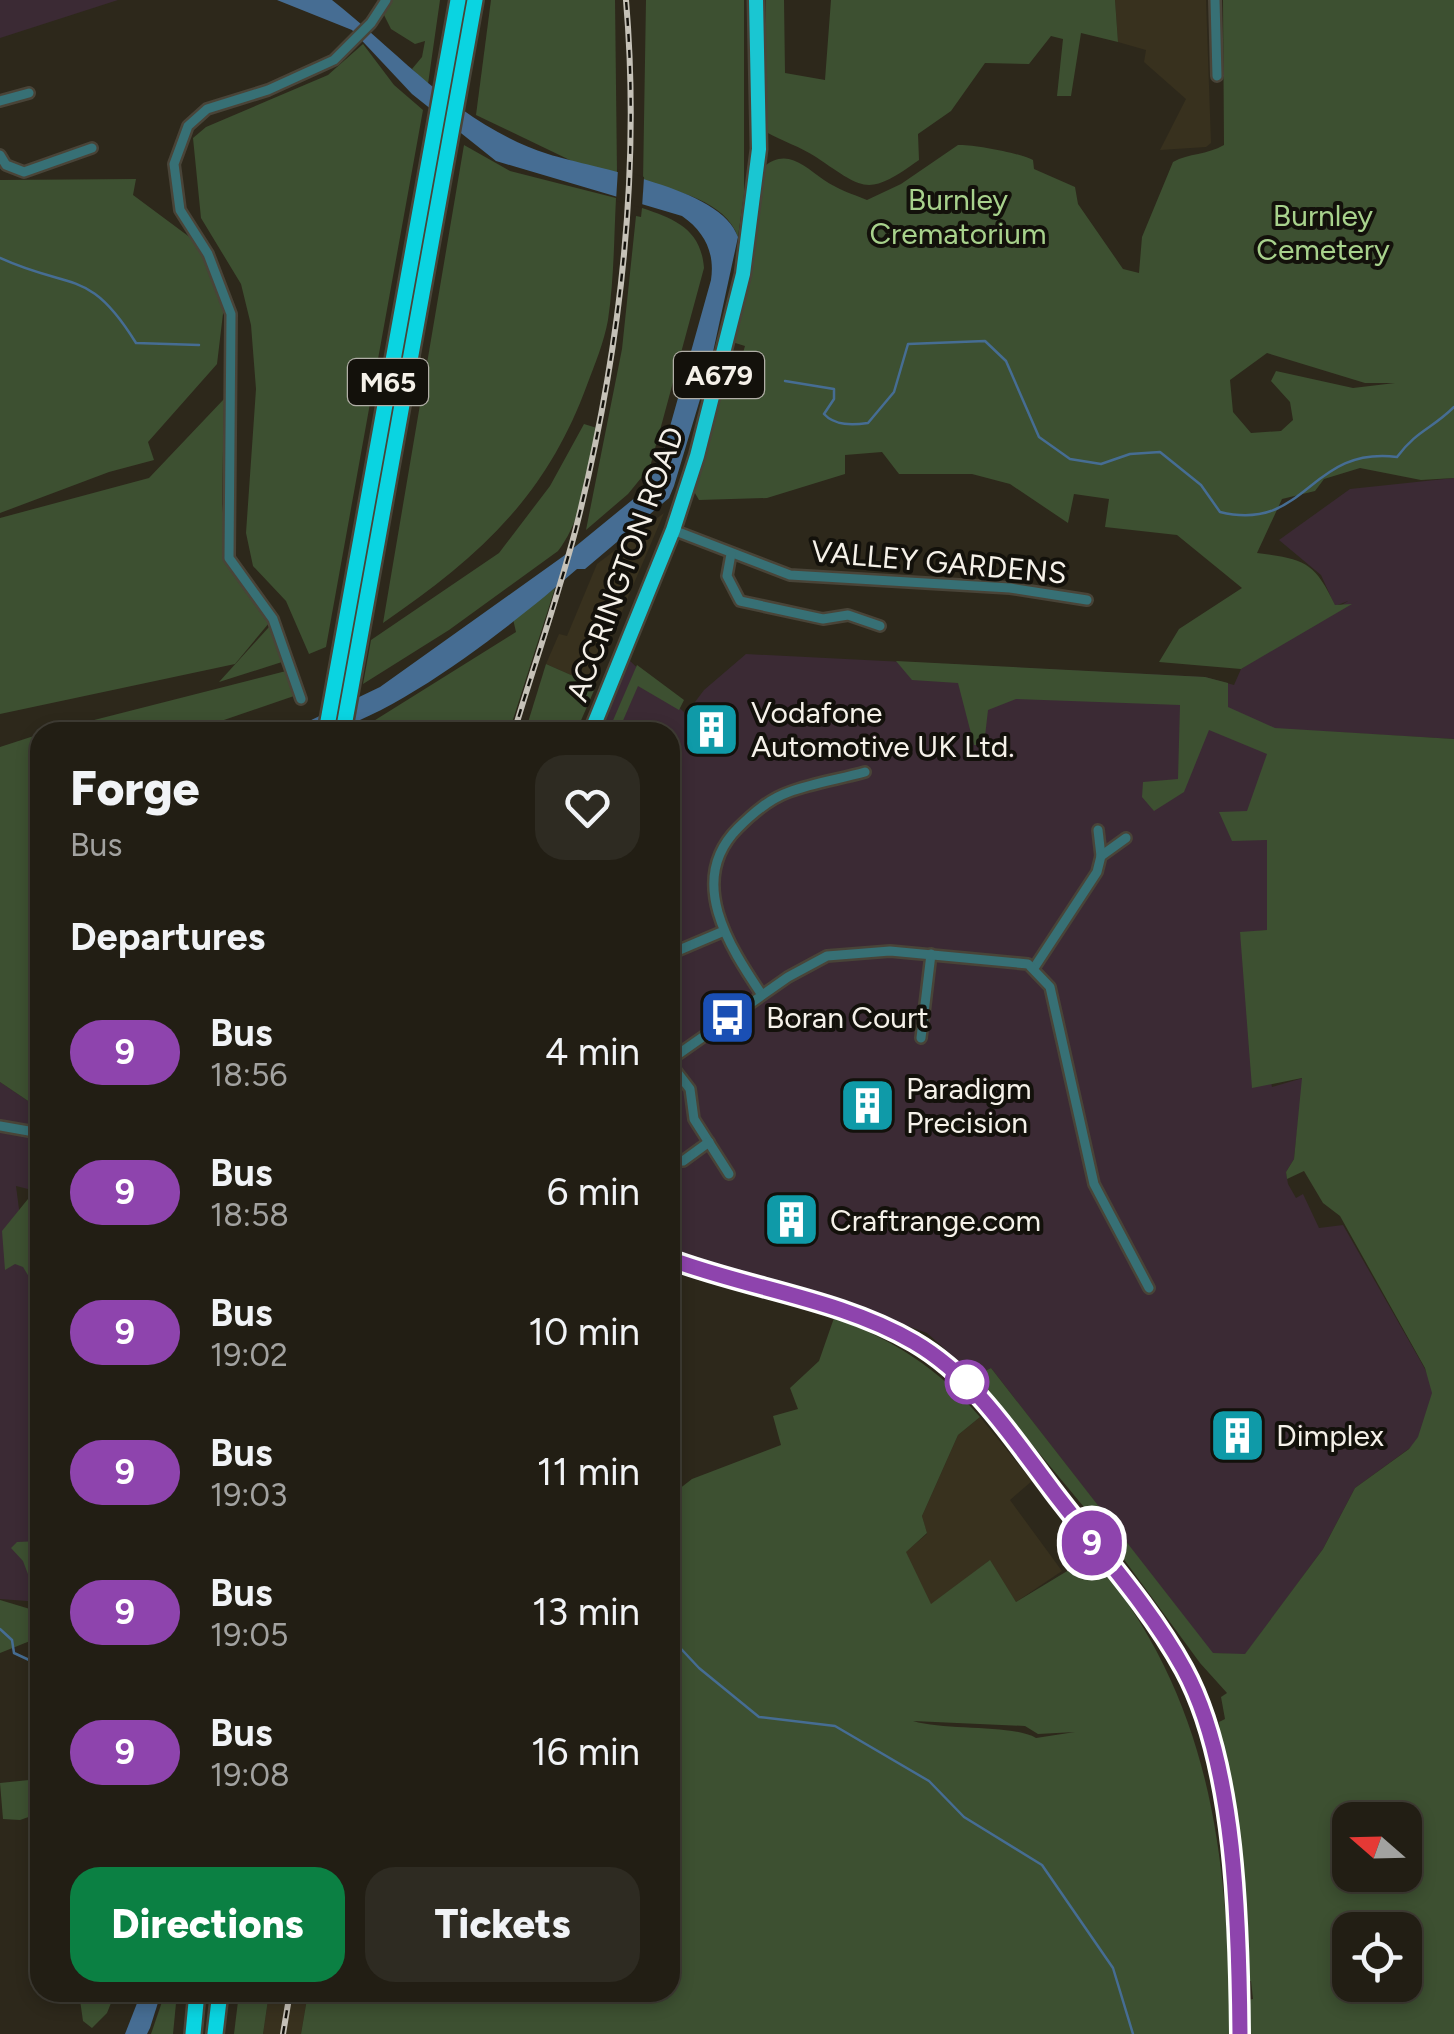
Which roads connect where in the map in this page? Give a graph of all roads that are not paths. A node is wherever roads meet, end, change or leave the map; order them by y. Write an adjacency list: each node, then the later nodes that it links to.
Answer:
1 (386, 0): 17 (street)
2 (458, 0): 18 (highway, M65)
3 (475, 0): 19 (highway, M65)
4 (756, 0): 13 (highway, ACCRINGTON ROAD / A679)
5 (1214, 0): 6 (street)
6 (1217, 76)
7 (29, 94): 8 (street)
8 (0, 101)
9 (92, 148): 10 (street)
10 (81, 151): 11 (street); 12 (street)
11 (0, 155)
12 (84, 165)
13 (673, 530): 14 (street, VALLEY GARDENS); 20 (highway, ACCRINGTON ROAD / A679)
14 (731, 554): 15 (street, VALLEY GARDENS); 16 (street, VALLEY GARDENS)
15 (1086, 600)
16 (880, 626)
17 (299, 696)
18 (328, 722)
19 (345, 722)
20 (595, 722)
21 (864, 772): 25 (street)
22 (1098, 830): 24 (street)
23 (1126, 838): 24 (street)
24 (1101, 856): 28 (street)
25 (724, 930): 26 (street); 29 (street)
26 (680, 950)
27 (931, 954): 28 (street); 29 (street); 30 (street)
28 (1034, 968): 39 (street)
29 (762, 996): 31 (street)
30 (921, 1038)
31 (680, 1054)
32 (680, 1076): 35 (street)
33 (0, 1126): 34 (street)
34 (30, 1131)
35 (710, 1142): 36 (street); 37 (street)
36 (683, 1161)
37 (729, 1174)
38 (680, 1262): 44 (main road)
39 (1150, 1288)
40 (194, 2002): 42 (highway)
41 (219, 2002): 43 (highway)
42 (192, 2034)
43 (215, 2034)
44 (1240, 2034)

